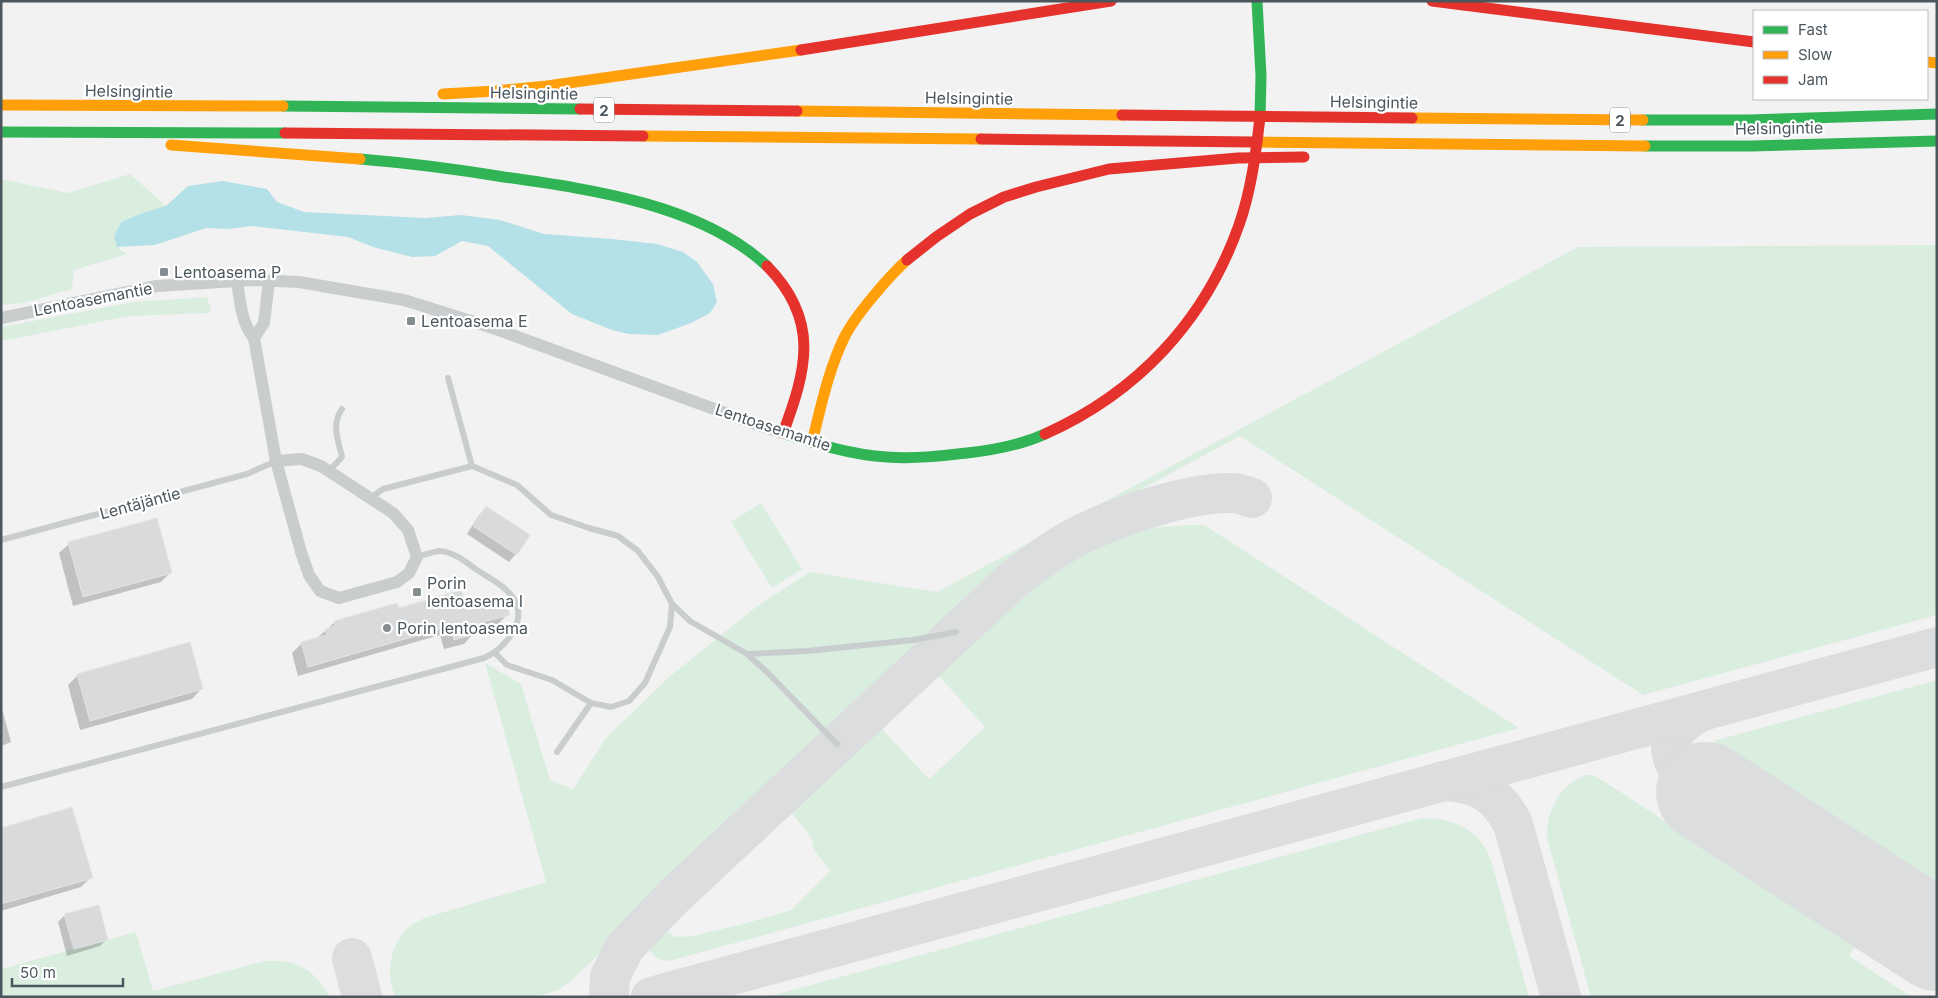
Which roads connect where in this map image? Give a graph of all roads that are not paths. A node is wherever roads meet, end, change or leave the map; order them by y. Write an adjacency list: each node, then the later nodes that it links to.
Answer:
1 (1111, 1): 6 (main road)
2 (1257, 1): 22 (main road, Lentoasemantie)
3 (1432, 1): 4 (main road)
4 (1753, 42)
5 (391, 95): 8 (main road)
6 (429, 95)
7 (1, 105): 8 (main road, Helsingintie / 2)
8 (311, 106): 9 (main road, Helsingintie / 2)
9 (1937, 114)
10 (2, 132): 12 (main road, Helsingintie / 2); 21 (main road)
11 (1937, 141): 12 (main road, Helsingintie / 2)
12 (1495, 145): 13 (main road)
13 (1409, 155)
14 (1308, 157): 22 (main road)
15 (237, 281): 16 (street, Lentoasemantie); 17 (street, Lentoasemantie); 18 (street)
16 (269, 281): 18 (street); 21 (street, Lentoasemantie)
17 (1, 318)
18 (254, 338): 23 (street)
19 (448, 378): 24 (lane)
20 (342, 409): 25 (lane)
21 (783, 433): 22 (main road, Lentoasemantie)
22 (812, 442)
23 (276, 461): 25 (street); 27 (lane, Lentäjäntie); 28 (street)
24 (472, 466): 26 (lane); 29 (lane)
25 (329, 471): 26 (street)
26 (370, 498): 28 (street)
27 (1, 540)
28 (417, 557): 31 (lane)
29 (672, 604): 32 (lane); 33 (lane)
30 (956, 632): 32 (lane)
31 (495, 653): 33 (lane); 36 (lane)
32 (747, 654): 34 (lane)
33 (591, 703): 35 (lane)
34 (837, 744)
35 (557, 752)
36 (1, 787)

